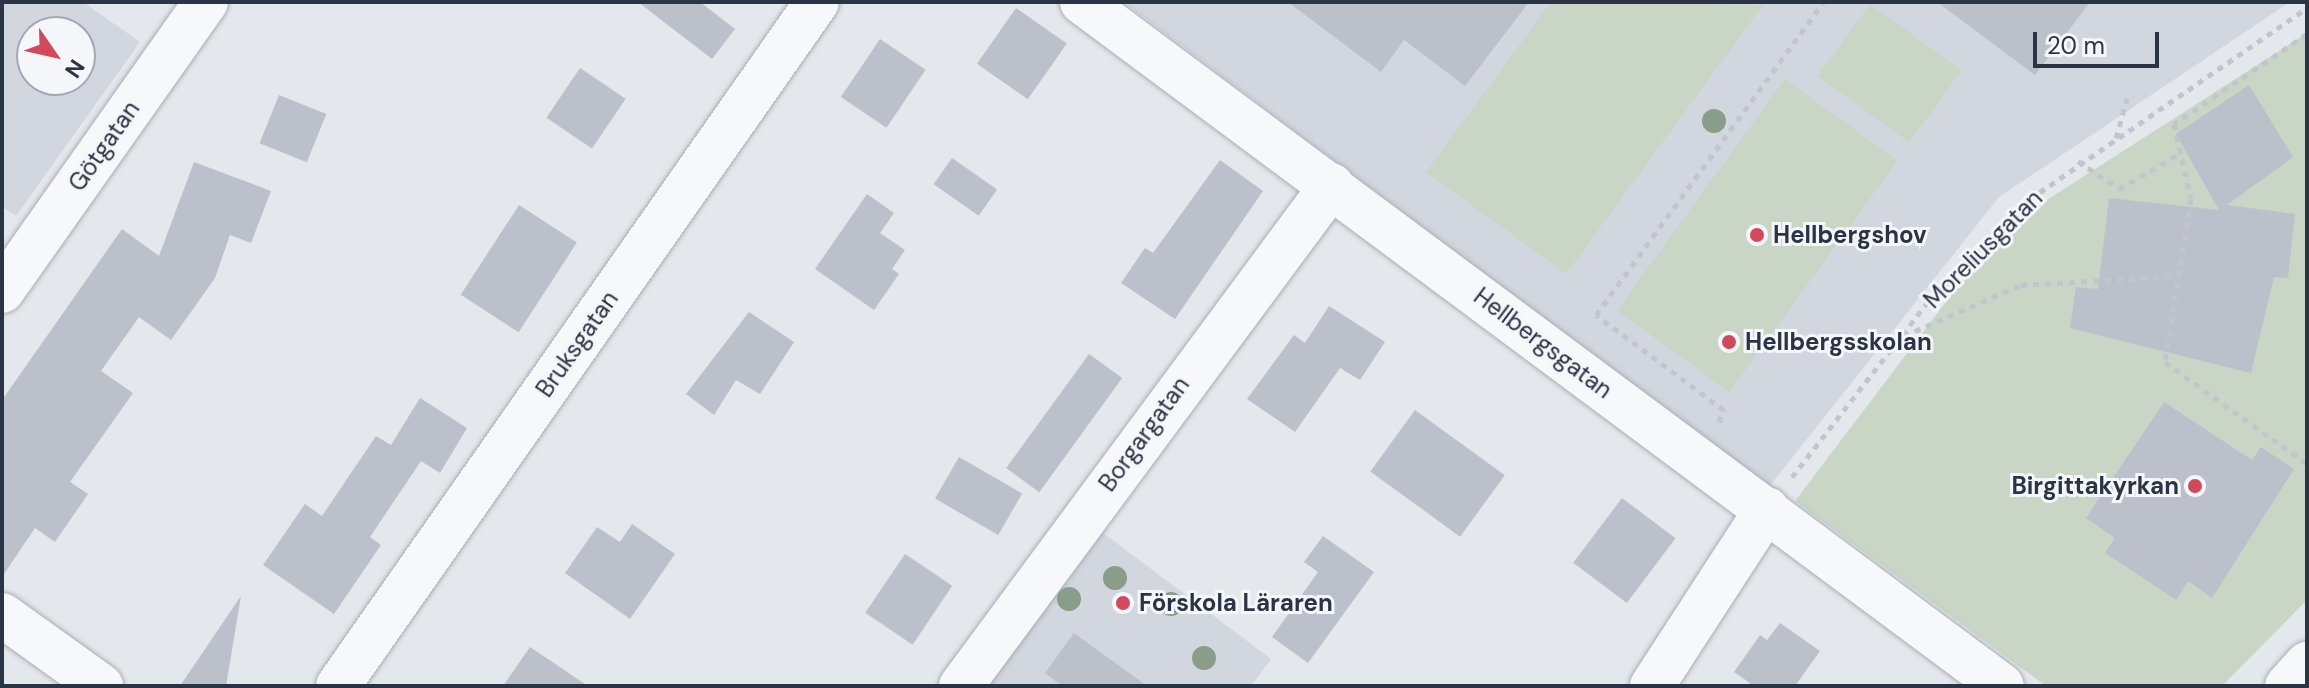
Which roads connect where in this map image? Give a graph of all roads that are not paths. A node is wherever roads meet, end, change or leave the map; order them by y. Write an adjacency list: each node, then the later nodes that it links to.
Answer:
1 (206, 2): 5 (street, Götgatan)
2 (817, 2): 10 (street, Bruksgatan)
3 (1082, 2): 4 (street, Hellbergsgatan)
4 (1332, 185): 6 (street, Hellbergsgatan); 11 (street, Borgargatan)
5 (2, 291)
6 (1767, 509): 12 (street); 13 (street, Hellbergsgatan)
7 (2, 615): 9 (street)
8 (2307, 664): 14 (street)
9 (101, 686)
10 (338, 686)
11 (961, 686)
12 (1652, 686)
13 (2002, 686)
14 (2287, 686)

